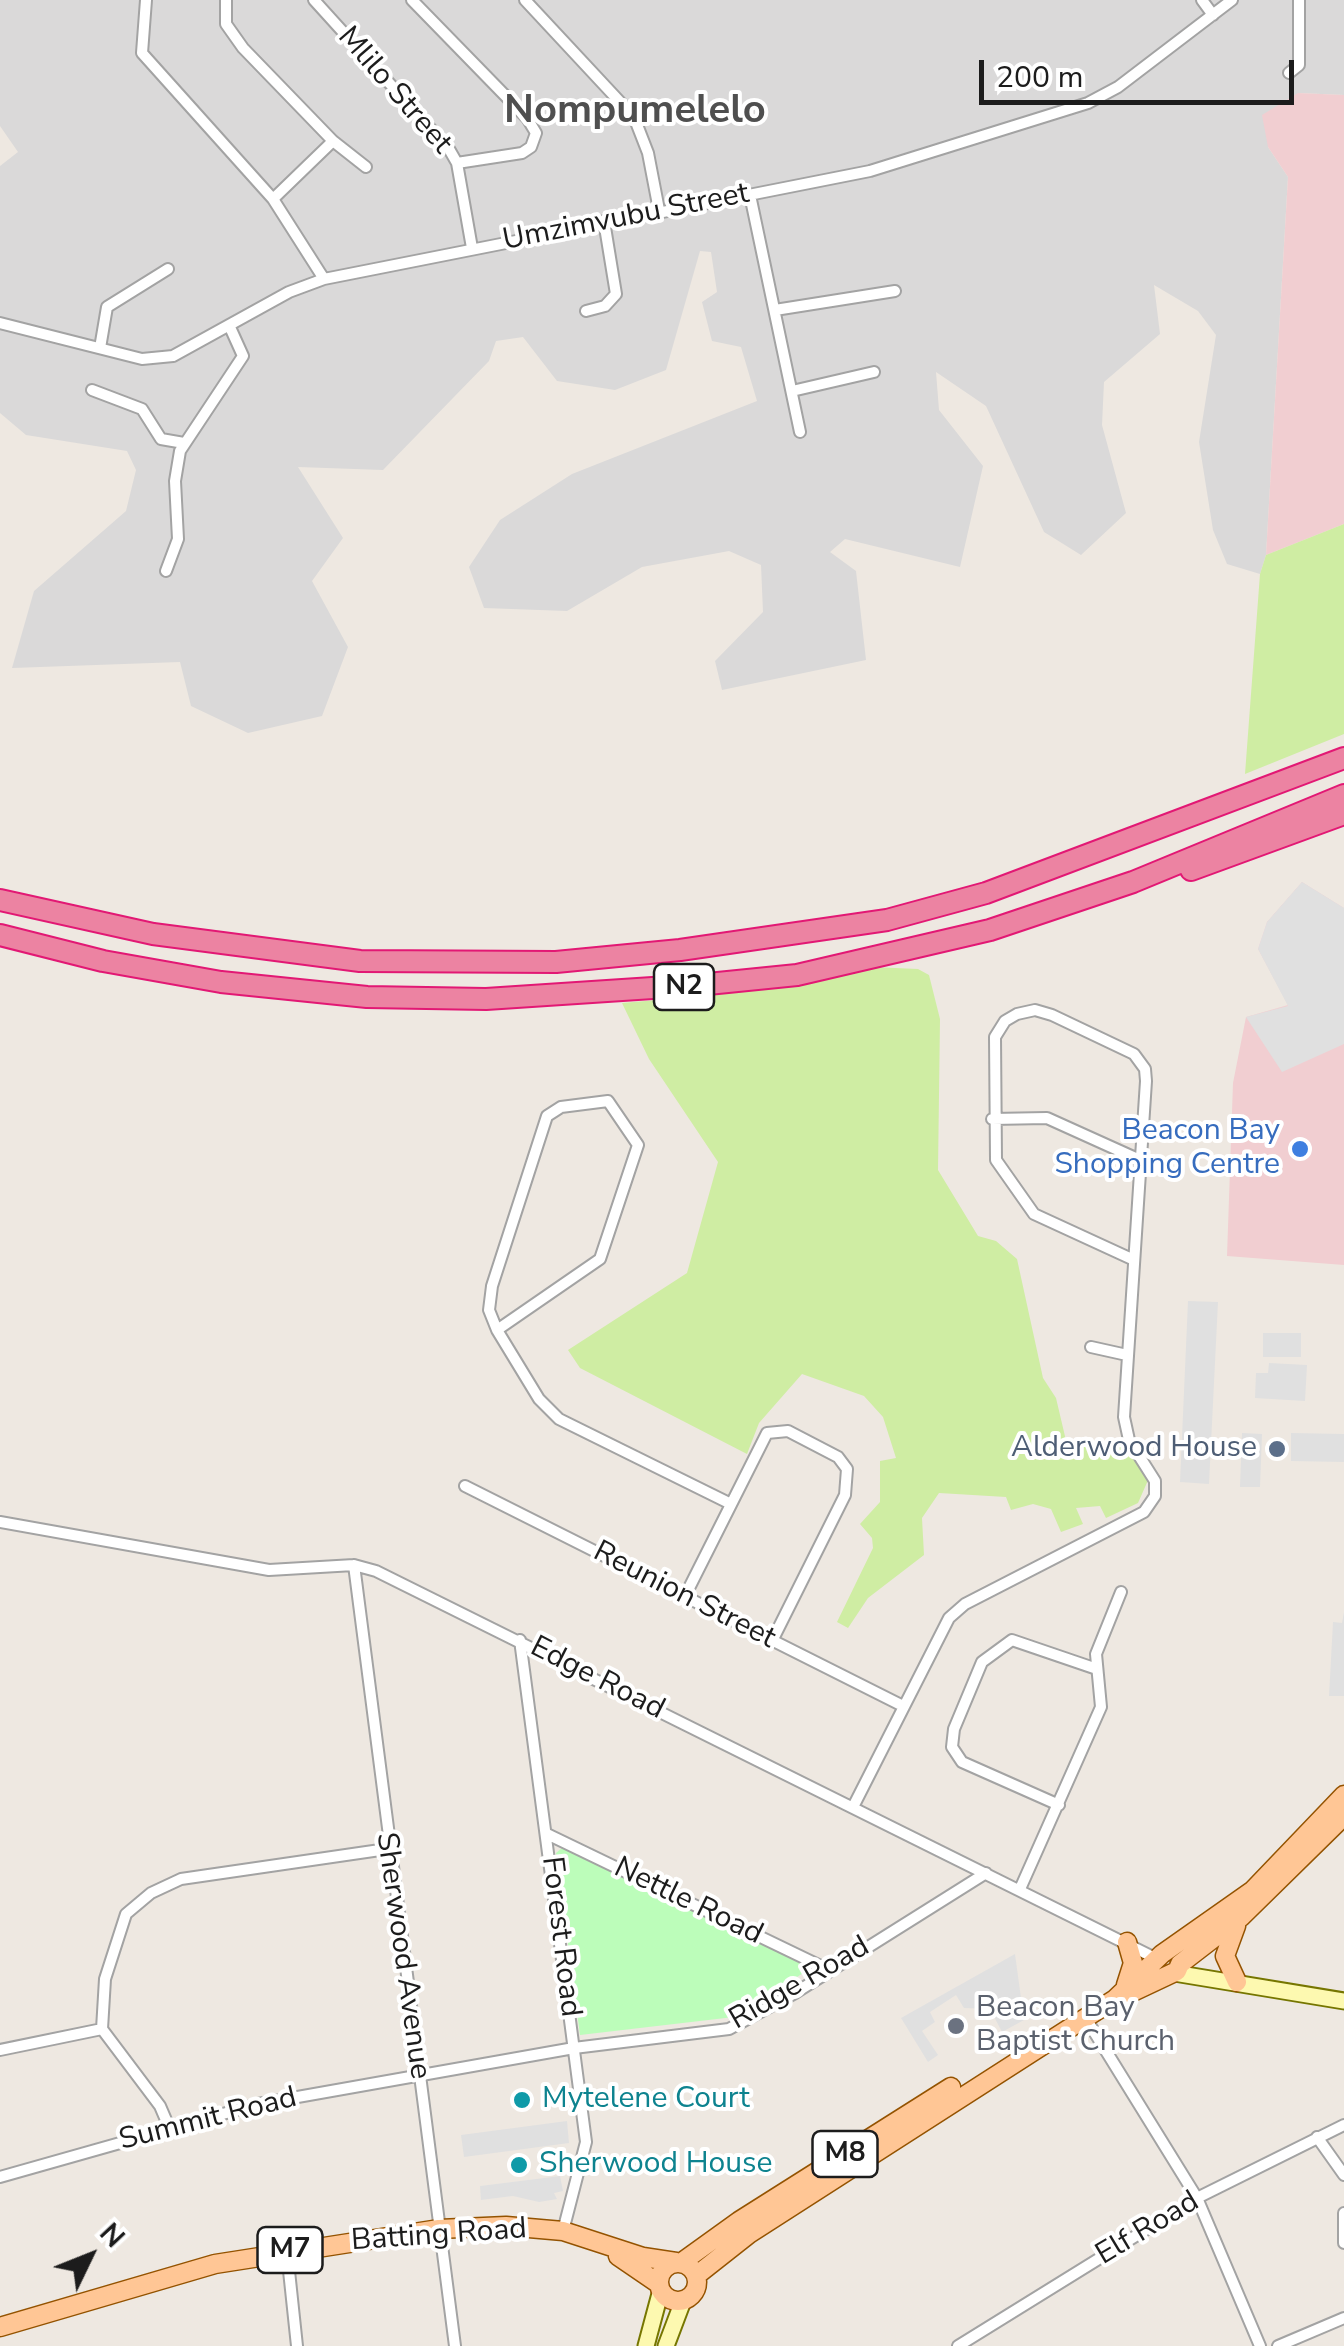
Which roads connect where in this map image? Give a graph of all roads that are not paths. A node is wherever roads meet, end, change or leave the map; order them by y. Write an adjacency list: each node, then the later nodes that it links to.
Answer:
1 (146, 0): 15 (street)
2 (226, 0): 11 (street)
3 (314, 0): 12 (street, Mlilo Street)
4 (412, 0): 12 (street)
5 (525, 0): 16 (street)
6 (1202, 0): 9 (street)
7 (1232, 0): 9 (street, Umzimvubu Street)
8 (1299, 0): 10 (street)
9 (1213, 15): 14 (street, Umzimvubu Street)
10 (1289, 73)
11 (334, 142): 13 (street); 15 (street)
12 (457, 164): 18 (street, Mlilo Street)
13 (366, 167)
14 (750, 195): 16 (street, Umzimvubu Street); 22 (street)
15 (273, 199): 20 (street)
16 (659, 210): 17 (street, Umzimvubu Street)
17 (604, 222): 18 (street, Umzimvubu Street); 23 (street)
18 (472, 248): 20 (street, Umzimvubu Street)
19 (168, 269): 26 (street)
20 (324, 279): 25 (street, Umzimvubu Street)
21 (895, 291): 22 (street)
22 (775, 310): 29 (street)
23 (586, 312)
24 (0, 324): 26 (street, Umzimvubu Street)
25 (230, 324): 26 (street, Umzimvubu Street); 31 (street)
26 (100, 348)
27 (874, 372): 29 (street)
28 (92, 390): 31 (street)
29 (792, 391): 30 (street)
30 (800, 432)
31 (184, 443): 32 (street)
32 (166, 571)
33 (1344, 758): 37 (highway, N2)
34 (1344, 795): 36 (highway, N2)
35 (1344, 814): 36 (highway)
36 (1133, 882): 38 (highway, N2)
37 (0, 897)
38 (0, 935)
39 (992, 1118): 40 (street); 40 (street); 41 (street)
40 (1140, 1160): 41 (street)
41 (1134, 1260): 44 (street)
42 (496, 1330): 42 (street); 46 (street)
43 (1091, 1347): 44 (street)
44 (1127, 1355): 54 (street)
45 (465, 1486): 50 (street, Reunion Street)
46 (731, 1504): 50 (street); 52 (street)
47 (0, 1522): 48 (street, Edge Road)
48 (354, 1565): 51 (street, Edge Road); 60 (street, Sherwood Avenue)
49 (1121, 1592): 53 (street)
50 (685, 1596): 52 (street, Reunion Street)
51 (520, 1640): 57 (street, Edge Road); 59 (street, Forest Road)
52 (772, 1641): 54 (street, Reunion Street)
53 (1096, 1669): 56 (street); 56 (street)
54 (902, 1706): 57 (street)
55 (1344, 1795): 65 (main road, M8)
56 (1059, 1805): 62 (street)
57 (853, 1807): 61 (street, Edge Road)
58 (1344, 1816): 63 (main road, M8)
59 (547, 1834): 66 (street, Nettle Road); 72 (street, Forest Road)
60 (387, 1848): 71 (street); 74 (street, Sherwood Avenue)
61 (986, 1872): 62 (street, Edge Road); 66 (street, Ridge Road)
62 (1020, 1889): 64 (street, Edge Road)
63 (1242, 1917): 65 (main road, M8); 67 (main road)
64 (1127, 1942): 65 (street, Edge Road); 68 (main road)
65 (1169, 1965): 67 (street, Edge Road); 68 (main road, M8)
66 (829, 1970): 72 (street, Ridge Road)
67 (1232, 1981): 69 (street, Edge Road)
68 (1120, 1994): 70 (main road, M8)
69 (1344, 2001)
70 (1084, 2016): 80 (street); 87 (main road, M8)
71 (102, 2030): 73 (street); 76 (street)
72 (574, 2048): 74 (street, Ridge Road); 83 (street, Forest Road)
73 (0, 2050)
74 (418, 2074): 76 (street, Summit Road); 82 (street, Sherwood Avenue)
75 (1344, 2125): 77 (street, Elf Road)
76 (169, 2127): 79 (street, Summit Road)
77 (1316, 2136): 78 (street); 80 (street, Elf Road)
78 (1344, 2175)
79 (0, 2177)
80 (1197, 2198): 96 (street, Elf Road); 97 (street)
81 (1344, 2212): 85 (street)
82 (439, 2230): 83 (main road, Batting Road / M7); 86 (main road, Batting Road / M7); 93 (street, Sherwood Avenue)
83 (563, 2231): 84 (main road, Batting Road / M7)
84 (587, 2239): 87 (main road, Batting Road); 88 (main road, Batting Road)
85 (1344, 2243)
86 (286, 2250): 91 (main road, Batting Road / M7); 92 (street)
87 (685, 2266): 88 (main road); 89 (main road)
88 (660, 2287): 89 (main road); 94 (street)
89 (682, 2301): 95 (street)
90 (1344, 2318): 98 (street)
91 (0, 2327)
92 (297, 2346)
93 (455, 2346)
94 (646, 2346)
95 (666, 2346)
96 (958, 2346)
97 (1260, 2346)
98 (1278, 2346)

